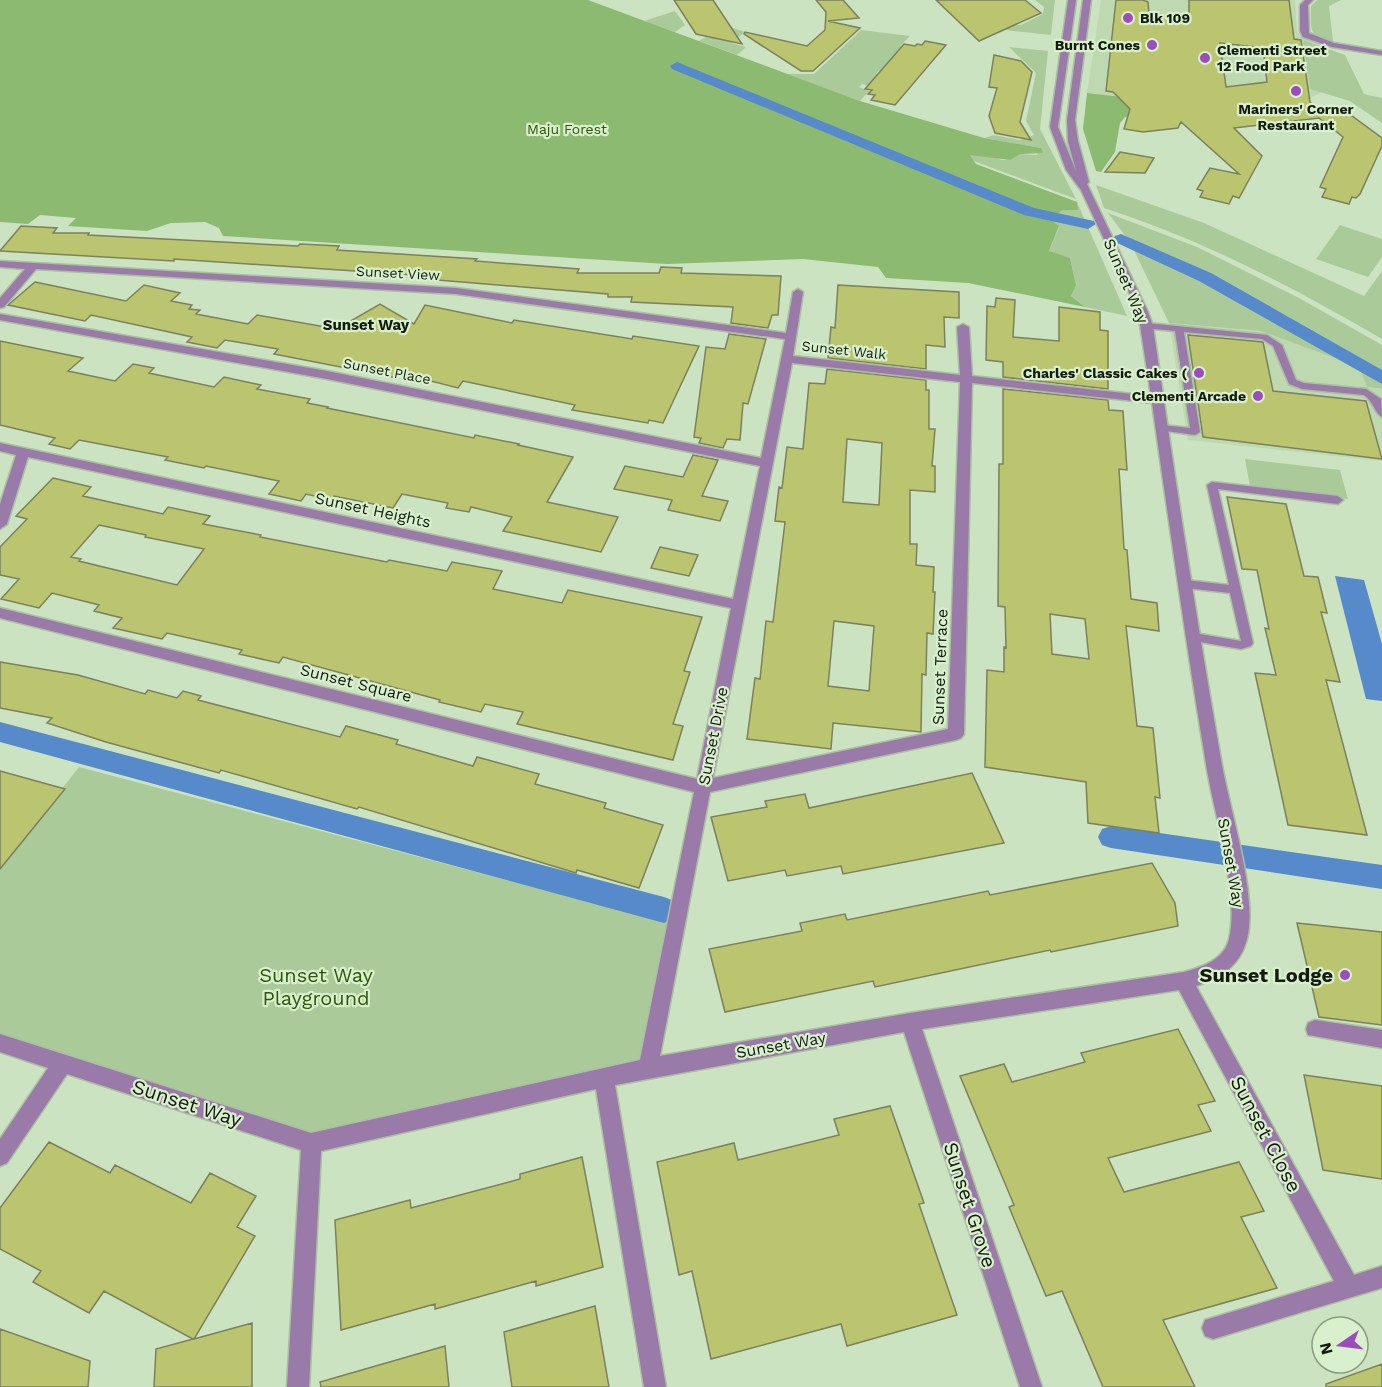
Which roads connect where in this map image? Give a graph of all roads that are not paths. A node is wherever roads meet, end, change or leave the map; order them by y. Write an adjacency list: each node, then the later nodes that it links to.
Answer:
1 (1072, 0): 5 (street, Sunset Way)
2 (1087, 0): 5 (street, Sunset Way)
3 (1309, 0): 4 (street)
4 (1382, 53)
5 (1086, 190): 11 (street, Sunset Way)
6 (0, 264): 7 (street, Sunset View)
7 (33, 266): 9 (street); 14 (street, Sunset View)
8 (798, 292): 14 (street, Sunset Walk)
9 (0, 305)
10 (0, 317): 22 (street, Sunset Place)
11 (1147, 326): 13 (lane); 17 (street, Sunset Way)
12 (963, 327): 16 (street)
13 (1179, 329): 18 (lane); 19 (lane)
14 (791, 337): 15 (street, Sunset Walk)
15 (787, 359): 16 (street, Sunset Walk); 22 (street, Sunset Drive)
16 (966, 379): 17 (street, Sunset Walk); 30 (street, Sunset Terrace)
17 (1158, 400): 19 (street, Sunset Way)
18 (1382, 414)
19 (1162, 428): 25 (street, Sunset Way)
20 (0, 447): 21 (street, Sunset Heights)
21 (23, 453): 24 (street); 27 (street, Sunset Heights)
22 (767, 463): 27 (street, Sunset Drive)
23 (1338, 500): 26 (lane)
24 (0, 524)
25 (1186, 584): 26 (lane); 29 (street, Sunset Way)
26 (1235, 590): 29 (lane)
27 (739, 605): 30 (street, Sunset Drive)
28 (0, 613): 30 (street, Sunset Square)
29 (1194, 638): 31 (street, Sunset Way)
30 (703, 788): 37 (street, Sunset Drive)
31 (1184, 981): 32 (street, Sunset Way); 42 (street, Sunset Close)
32 (910, 1022): 37 (street, Sunset Way); 46 (street, Sunset Grove)
33 (1315, 1029): 34 (street)
34 (1382, 1039)
35 (0, 1043): 36 (street, Sunset Way)
36 (63, 1063): 39 (street, Sunset Way); 40 (street)
37 (648, 1068): 38 (street)
38 (604, 1079): 39 (street); 45 (street)
39 (311, 1143): 44 (street)
40 (0, 1156)
41 (1382, 1277): 42 (street)
42 (1348, 1286): 43 (street)
43 (1213, 1328)
44 (298, 1387)
45 (655, 1387)
46 (1031, 1387)

